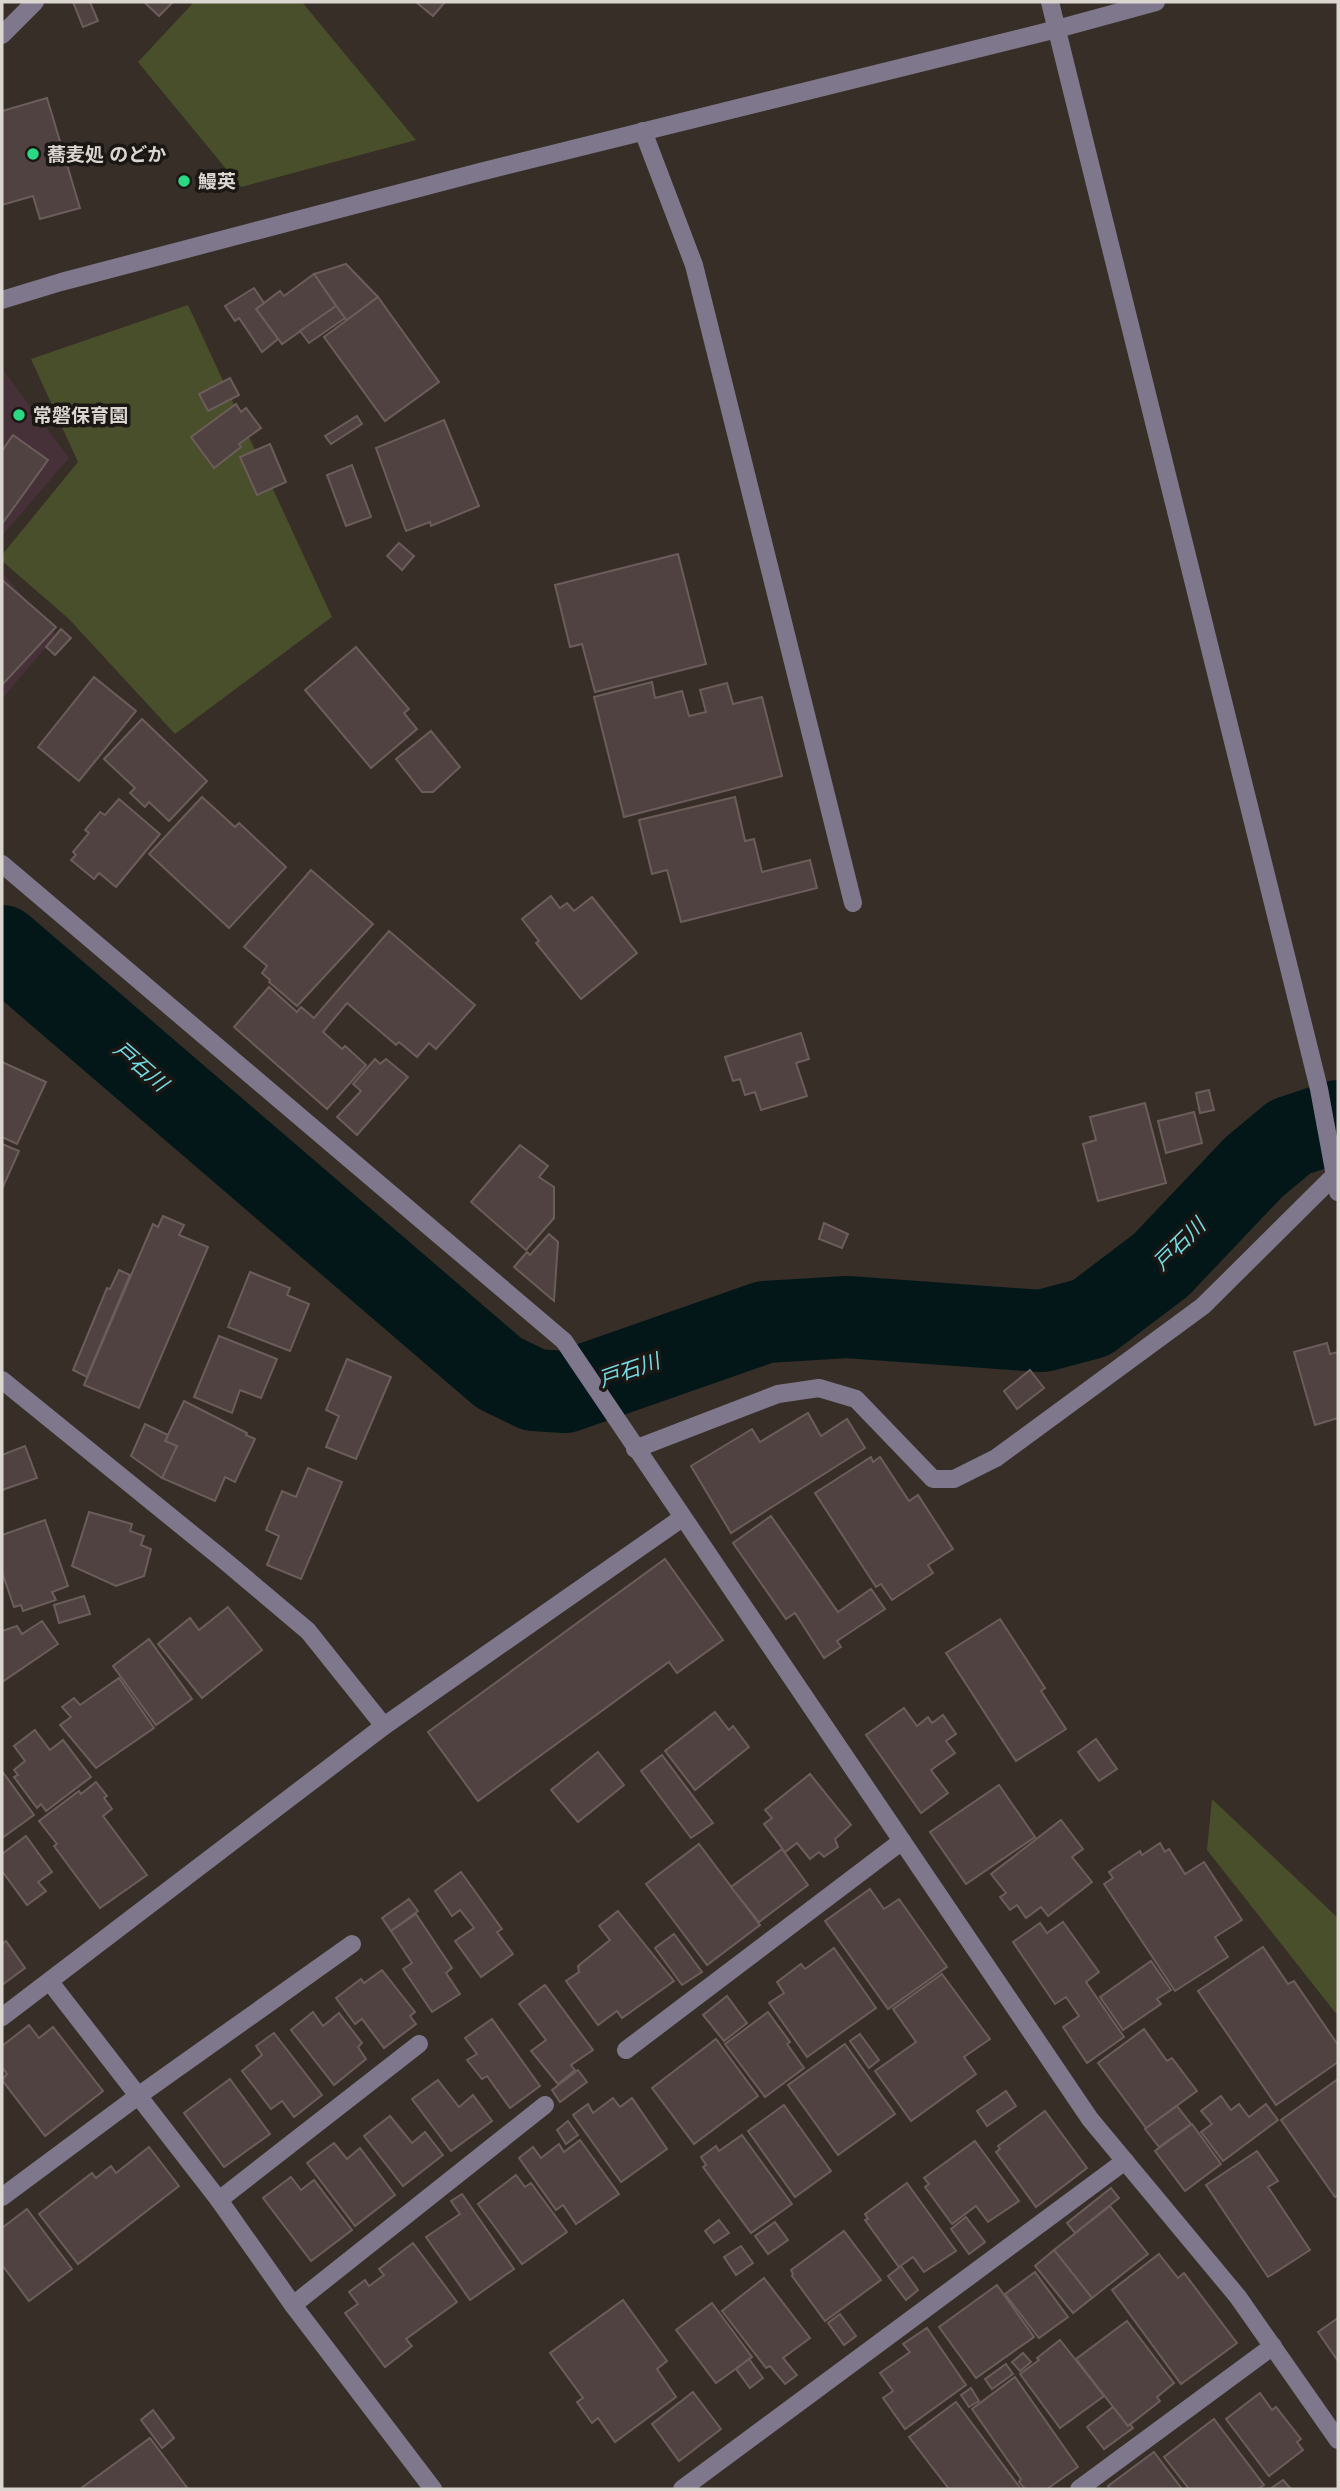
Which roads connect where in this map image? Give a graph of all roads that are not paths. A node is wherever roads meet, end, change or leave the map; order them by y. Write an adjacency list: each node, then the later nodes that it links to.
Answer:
1 (35, 2): 5 (street)
2 (1050, 2): 4 (street)
3 (1156, 2): 4 (street)
4 (1057, 29): 6 (street); 10 (street)
5 (2, 35)
6 (643, 131): 7 (street); 9 (street)
7 (2, 300)
8 (2, 864): 12 (street)
9 (853, 903)
10 (1337, 1181): 12 (street)
11 (2, 1380): 14 (street)
12 (635, 1449): 13 (street)
13 (682, 1518): 14 (street); 15 (street)
14 (384, 1726): 17 (street)
15 (902, 1841): 20 (street); 23 (street)
16 (352, 1944): 21 (street)
17 (50, 1982): 18 (street); 21 (street)
18 (2, 2017)
19 (419, 2044): 25 (street)
20 (626, 2050)
21 (138, 2096): 24 (street); 25 (street)
22 (545, 2105): 26 (street)
23 (1125, 2161): 27 (street); 30 (street)
24 (2, 2197)
25 (219, 2200): 26 (street)
26 (293, 2305): 29 (street)
27 (1273, 2346): 28 (street); 31 (street)
28 (1338, 2440)
29 (433, 2489)
30 (682, 2489)
31 (1079, 2489)

